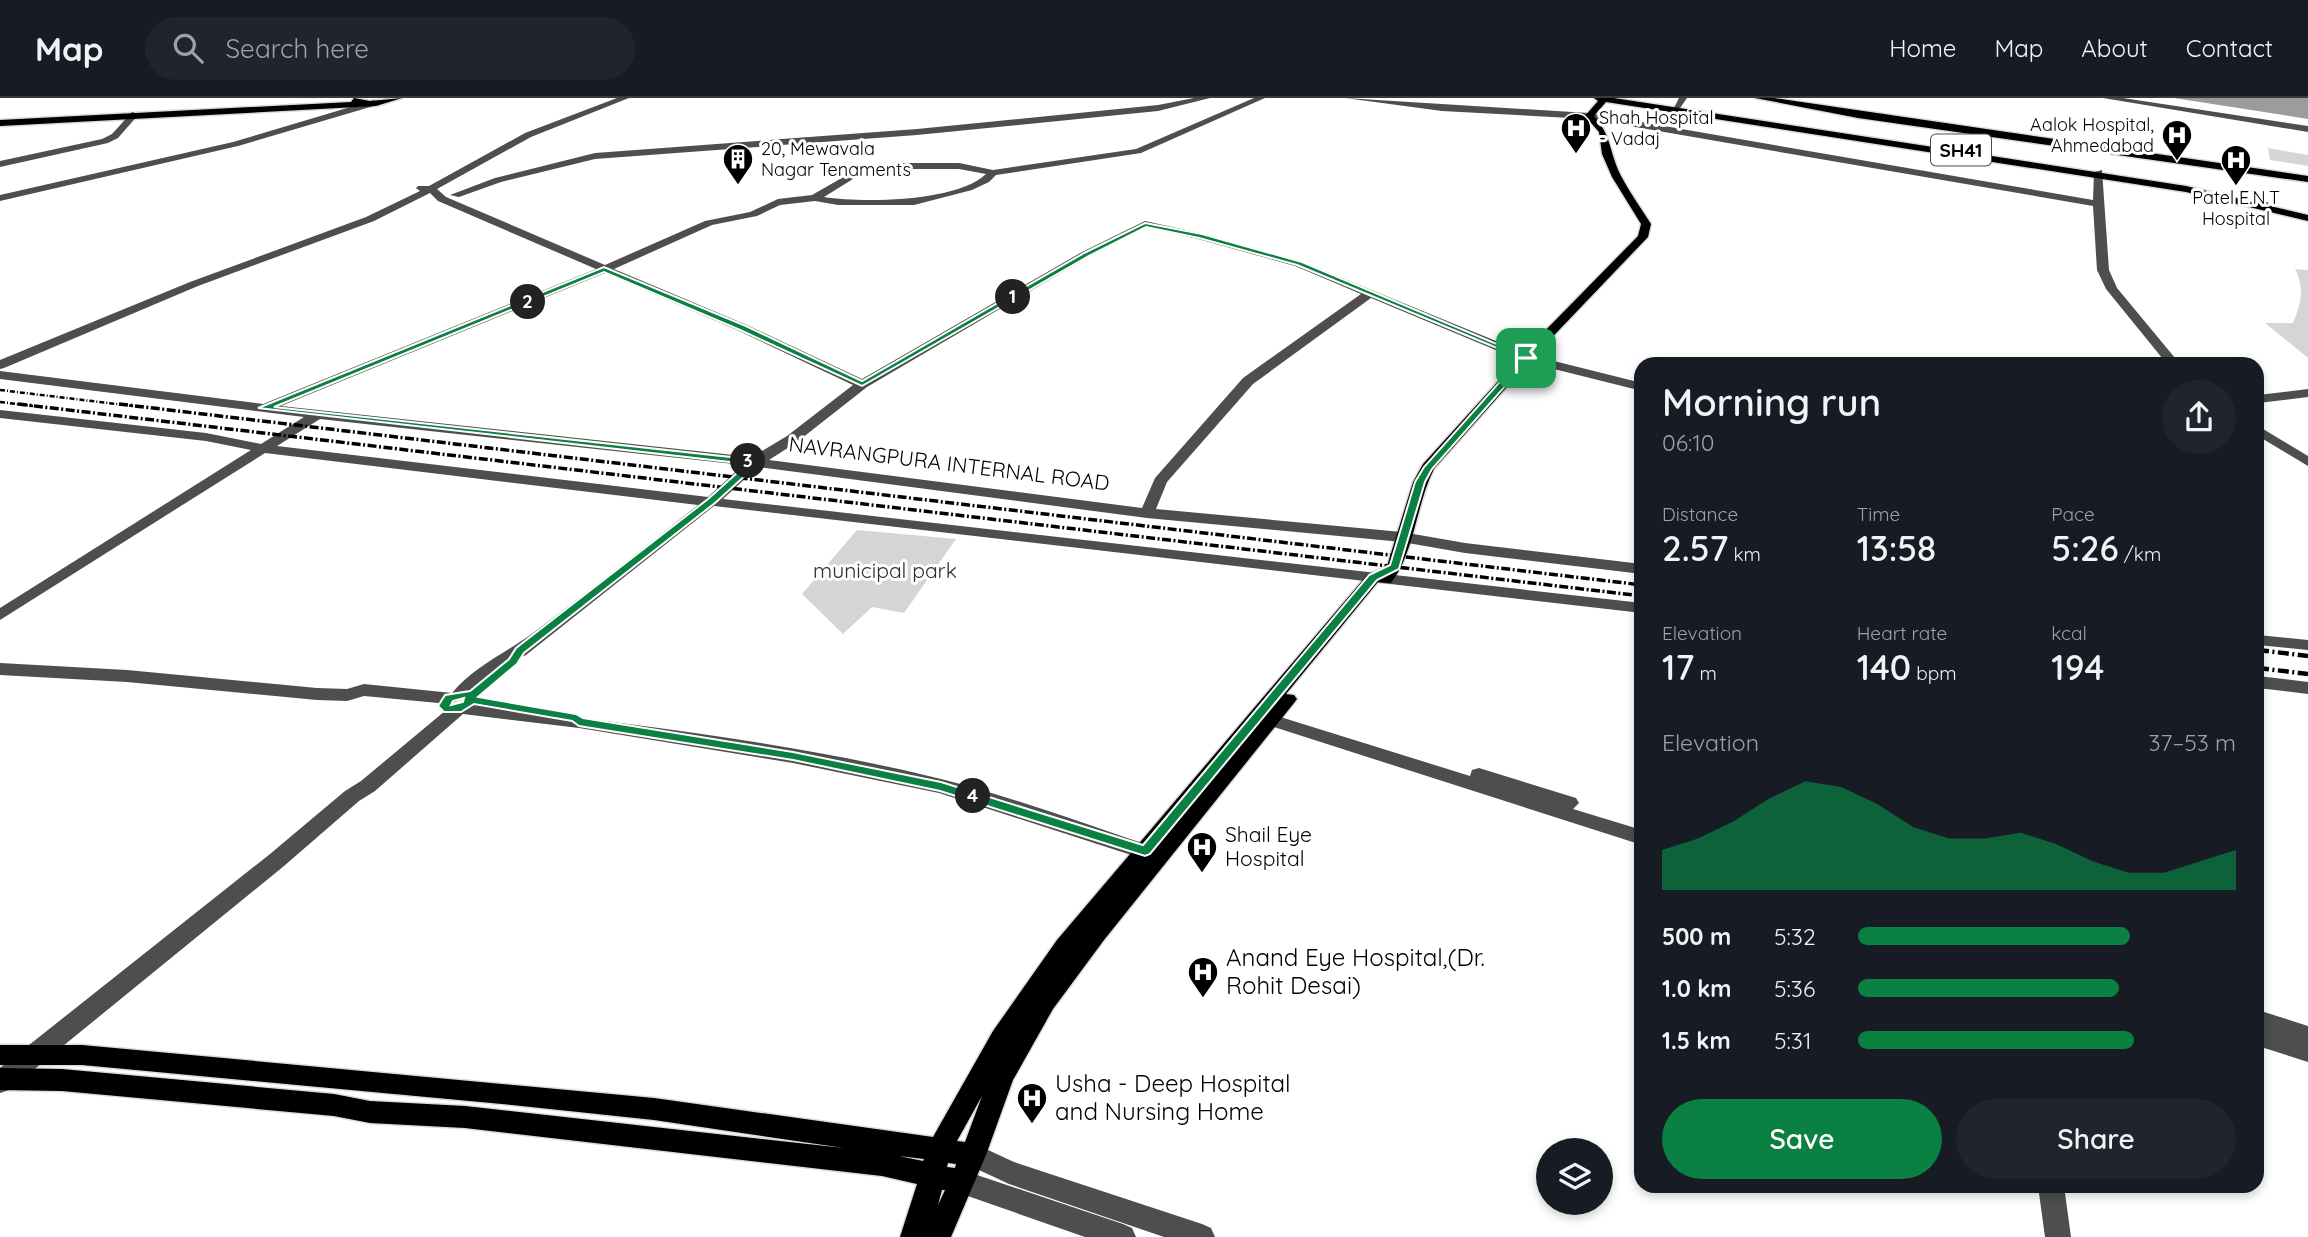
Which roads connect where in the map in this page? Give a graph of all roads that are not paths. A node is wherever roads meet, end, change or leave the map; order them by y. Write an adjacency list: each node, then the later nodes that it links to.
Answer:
1 (272, 98): 24 (main road)
2 (409, 98): 15 (main road)
3 (616, 98): 33 (street)
4 (625, 98): 33 (street)
5 (1206, 98): 36 (street)
6 (1261, 98): 30 (street)
7 (1349, 98): 22 (street)
8 (1598, 98): 14 (main road)
9 (1611, 98): 19 (main road, SH41)
10 (1683, 98): 19 (street)
11 (1759, 98): 23 (main road)
12 (2107, 98): 25 (street)
13 (2120, 98): 25 (street)
14 (1604, 99): 22 (main road); 31 (main road)
15 (394, 100): 17 (main road)
16 (358, 101): 17 (main road); 18 (main road)
17 (374, 103): 21 (street)
18 (327, 108): 20 (main road); 21 (street)
19 (1678, 108): 27 (main road, SH41)
20 (135, 114): 24 (main road); 29 (street)
21 (335, 116): 34 (street)
22 (1589, 116): 37 (street); 43 (main road)
23 (1905, 120): 26 (main road); 27 (main road)
24 (0, 122)
25 (2308, 127)
26 (2000, 134): 28 (main road); 32 (main road)
27 (1896, 140): 28 (main road, SH41)
28 (1987, 154): 31 (main road, SH41)
29 (0, 164)
30 (993, 173): 35 (street); 35 (street)
31 (2099, 173): 37 (street); 38 (main road); 38 (main road, SH41)
32 (2308, 179)
33 (426, 188): 36 (street); 39 (street)
34 (0, 198)
35 (815, 198): 40 (street)
36 (442, 199): 39 (street); 40 (street)
37 (2098, 204): 42 (street)
38 (2308, 215)
39 (366, 219): 44 (street); 45 (street)
40 (604, 269): 47 (street); 51 (street)
41 (1371, 292): 43 (street); 47 (street); 59 (street)
42 (2168, 357)
43 (1526, 358): 48 (street); 60 (main road)
44 (0, 359)
45 (0, 365)
46 (0, 375): 51 (street, NAVRANGPURA INTERNAL ROAD)
47 (862, 384): 56 (street)
48 (1634, 385)
49 (2308, 393): 50 (street)
50 (2264, 398)
51 (263, 408): 53 (street, NAVRANGPURA INTERNAL ROAD)
52 (0, 414): 55 (street)
53 (318, 414): 55 (street); 56 (street, NAVRANGPURA INTERNAL ROAD)
54 (2264, 434): 57 (street)
55 (264, 449): 58 (street); 64 (street)
56 (755, 462): 58 (street); 59 (street, NAVRANGPURA INTERNAL ROAD)
57 (2308, 462)
58 (712, 501): 62 (street); 70 (street)
59 (1147, 513): 60 (street, NAVRANGPURA INTERNAL ROAD)
60 (1402, 537): 61 (street, NAVRANGPURA INTERNAL ROAD); 62 (main road)
61 (1634, 568)
62 (1383, 576): 63 (street); 71 (main road)
63 (1634, 607)
64 (0, 615)
65 (2264, 641): 66 (street)
66 (2308, 645)
67 (0, 669): 70 (street)
68 (2264, 683): 69 (street)
69 (2308, 688)
70 (457, 703): 74 (street); 79 (street)
71 (1268, 714): 72 (street); 73 (street); 74 (main road)
72 (1634, 824)
73 (1634, 835)
74 (1152, 854): 81 (main road); 82 (main road)
75 (2264, 1022): 76 (street)
76 (2308, 1036)
77 (2264, 1038): 78 (street)
78 (2308, 1052)
79 (34, 1055): 80 (main road); 81 (main road)
80 (1, 1074): 83 (main road)
81 (939, 1150): 82 (main road); 83 (main road)
82 (973, 1155): 84 (main road); 89 (street)
83 (931, 1177): 84 (main road); 86 (main road)
84 (962, 1182): 87 (main road); 88 (street)
85 (2052, 1193): 90 (street)
86 (912, 1237)
87 (937, 1237)
88 (1123, 1237)
89 (1202, 1237)
90 (2058, 1237)

